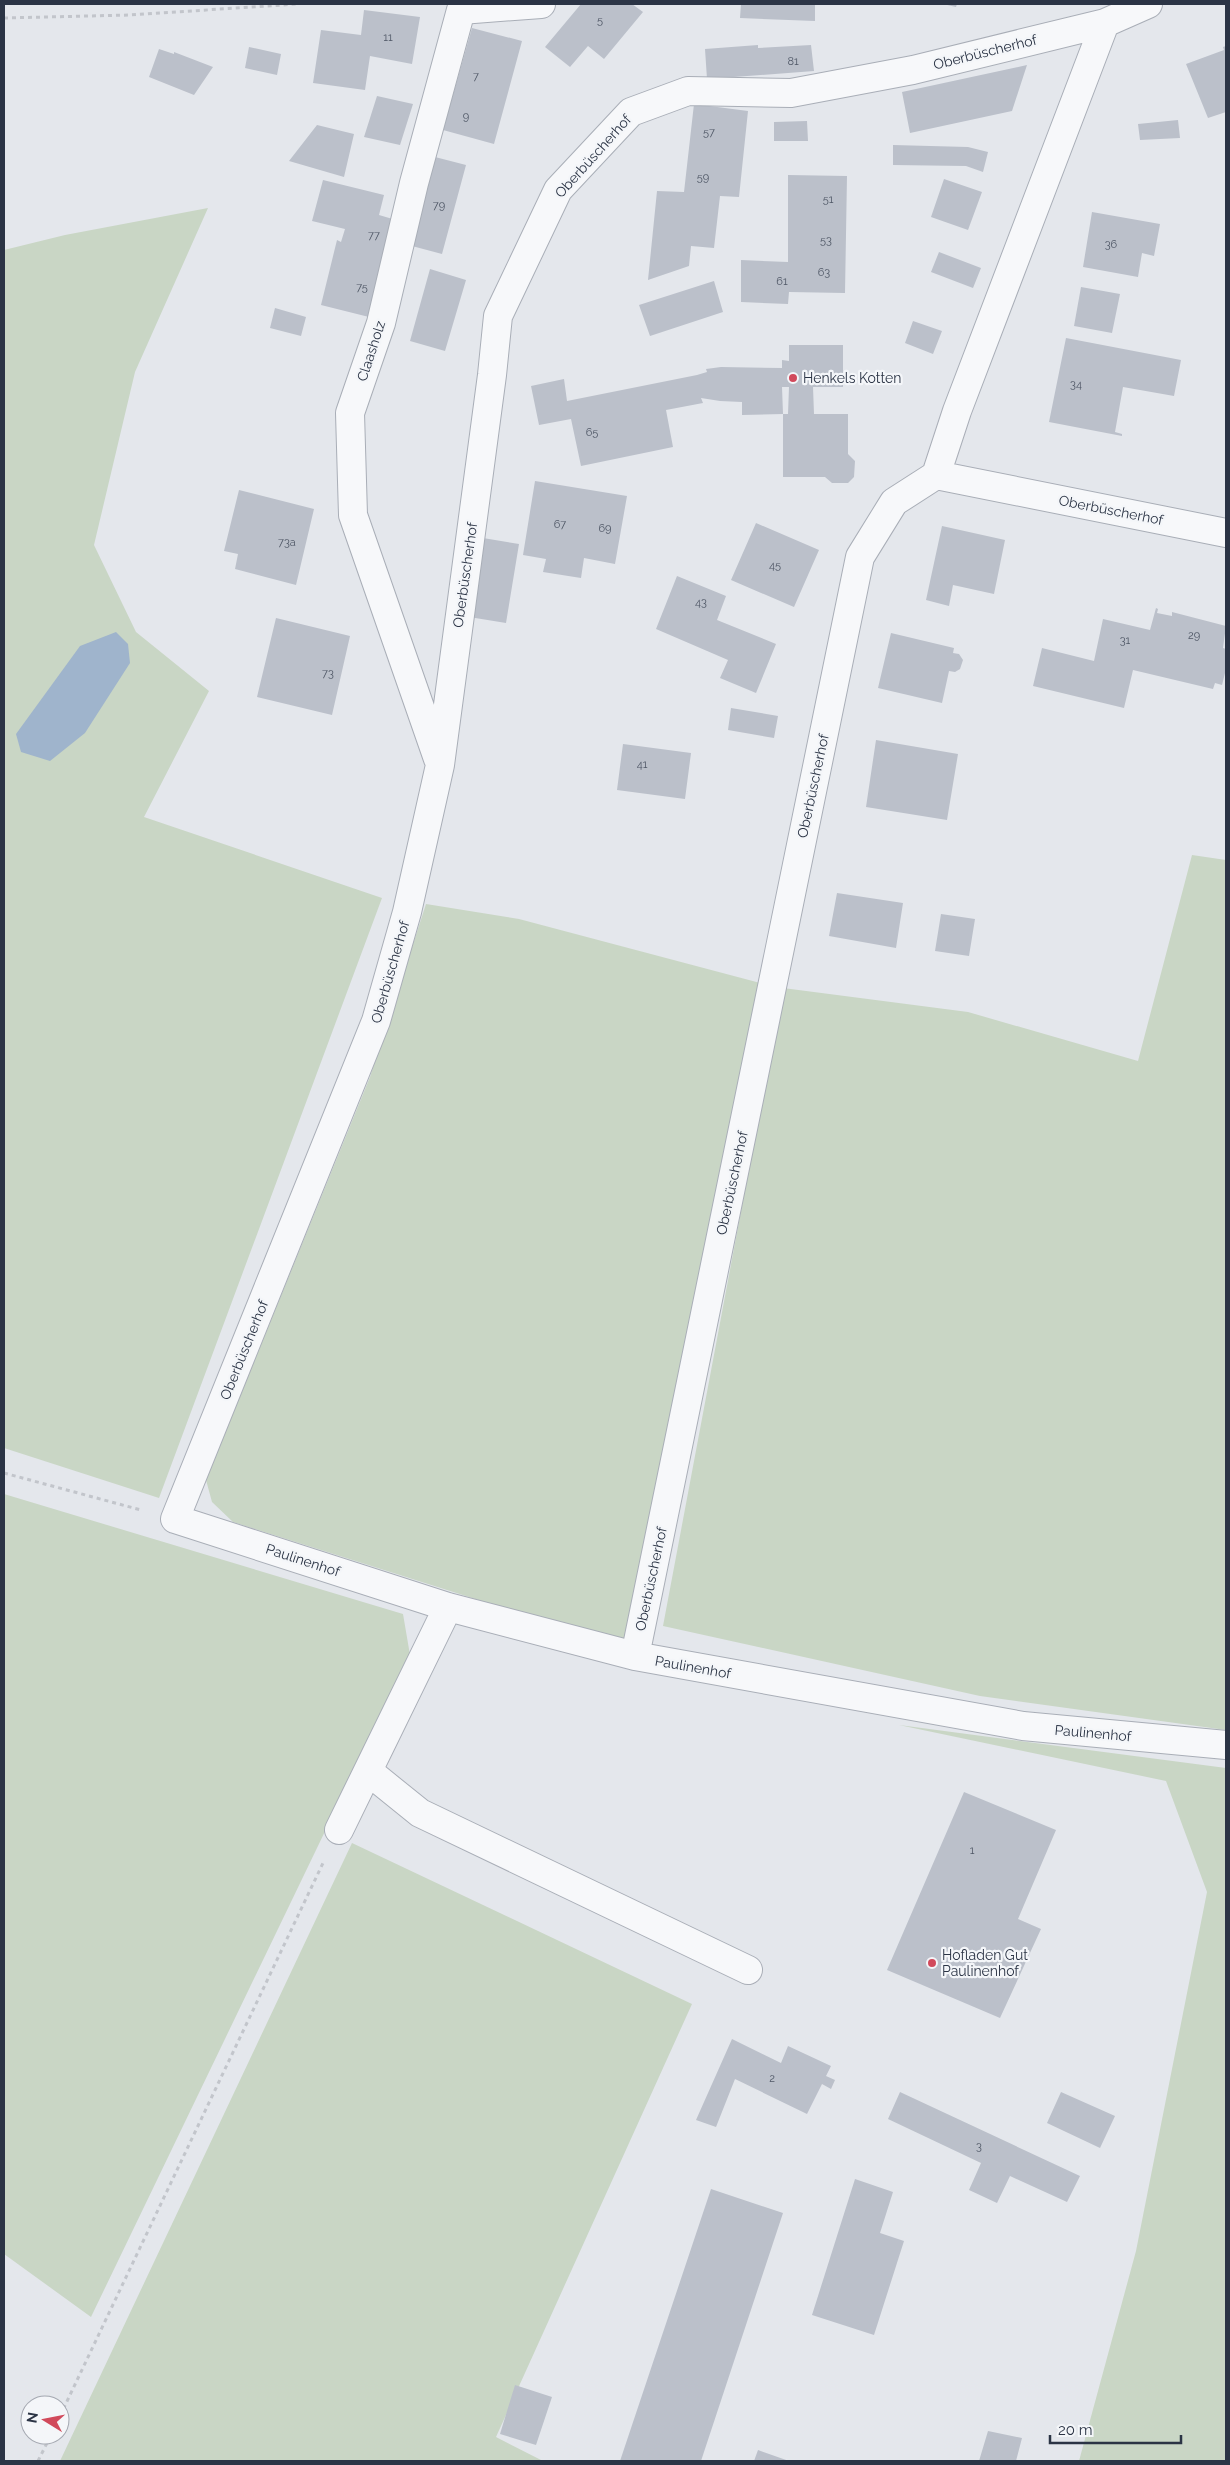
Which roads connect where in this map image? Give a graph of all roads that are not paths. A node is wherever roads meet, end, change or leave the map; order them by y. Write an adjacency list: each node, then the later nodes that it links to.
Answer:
1 (541, 4): 6 (street, Claasholz)
2 (1148, 4): 3 (street, Oberbüscherhof)
3 (1105, 23): 4 (street); 6 (street, Oberbüscherhof)
4 (936, 475): 5 (street, Oberbüscherhof); 9 (street, Oberbüscherhof)
5 (1226, 533)
6 (440, 765): 7 (street, Oberbüscherhof)
7 (175, 1519): 8 (street, Paulinenhof)
8 (448, 1607): 9 (street, Paulinenhof); 11 (street)
9 (635, 1656): 10 (street, Paulinenhof)
10 (1226, 1745)
11 (368, 1771): 12 (street); 13 (street)
12 (338, 1830)
13 (748, 1970)

